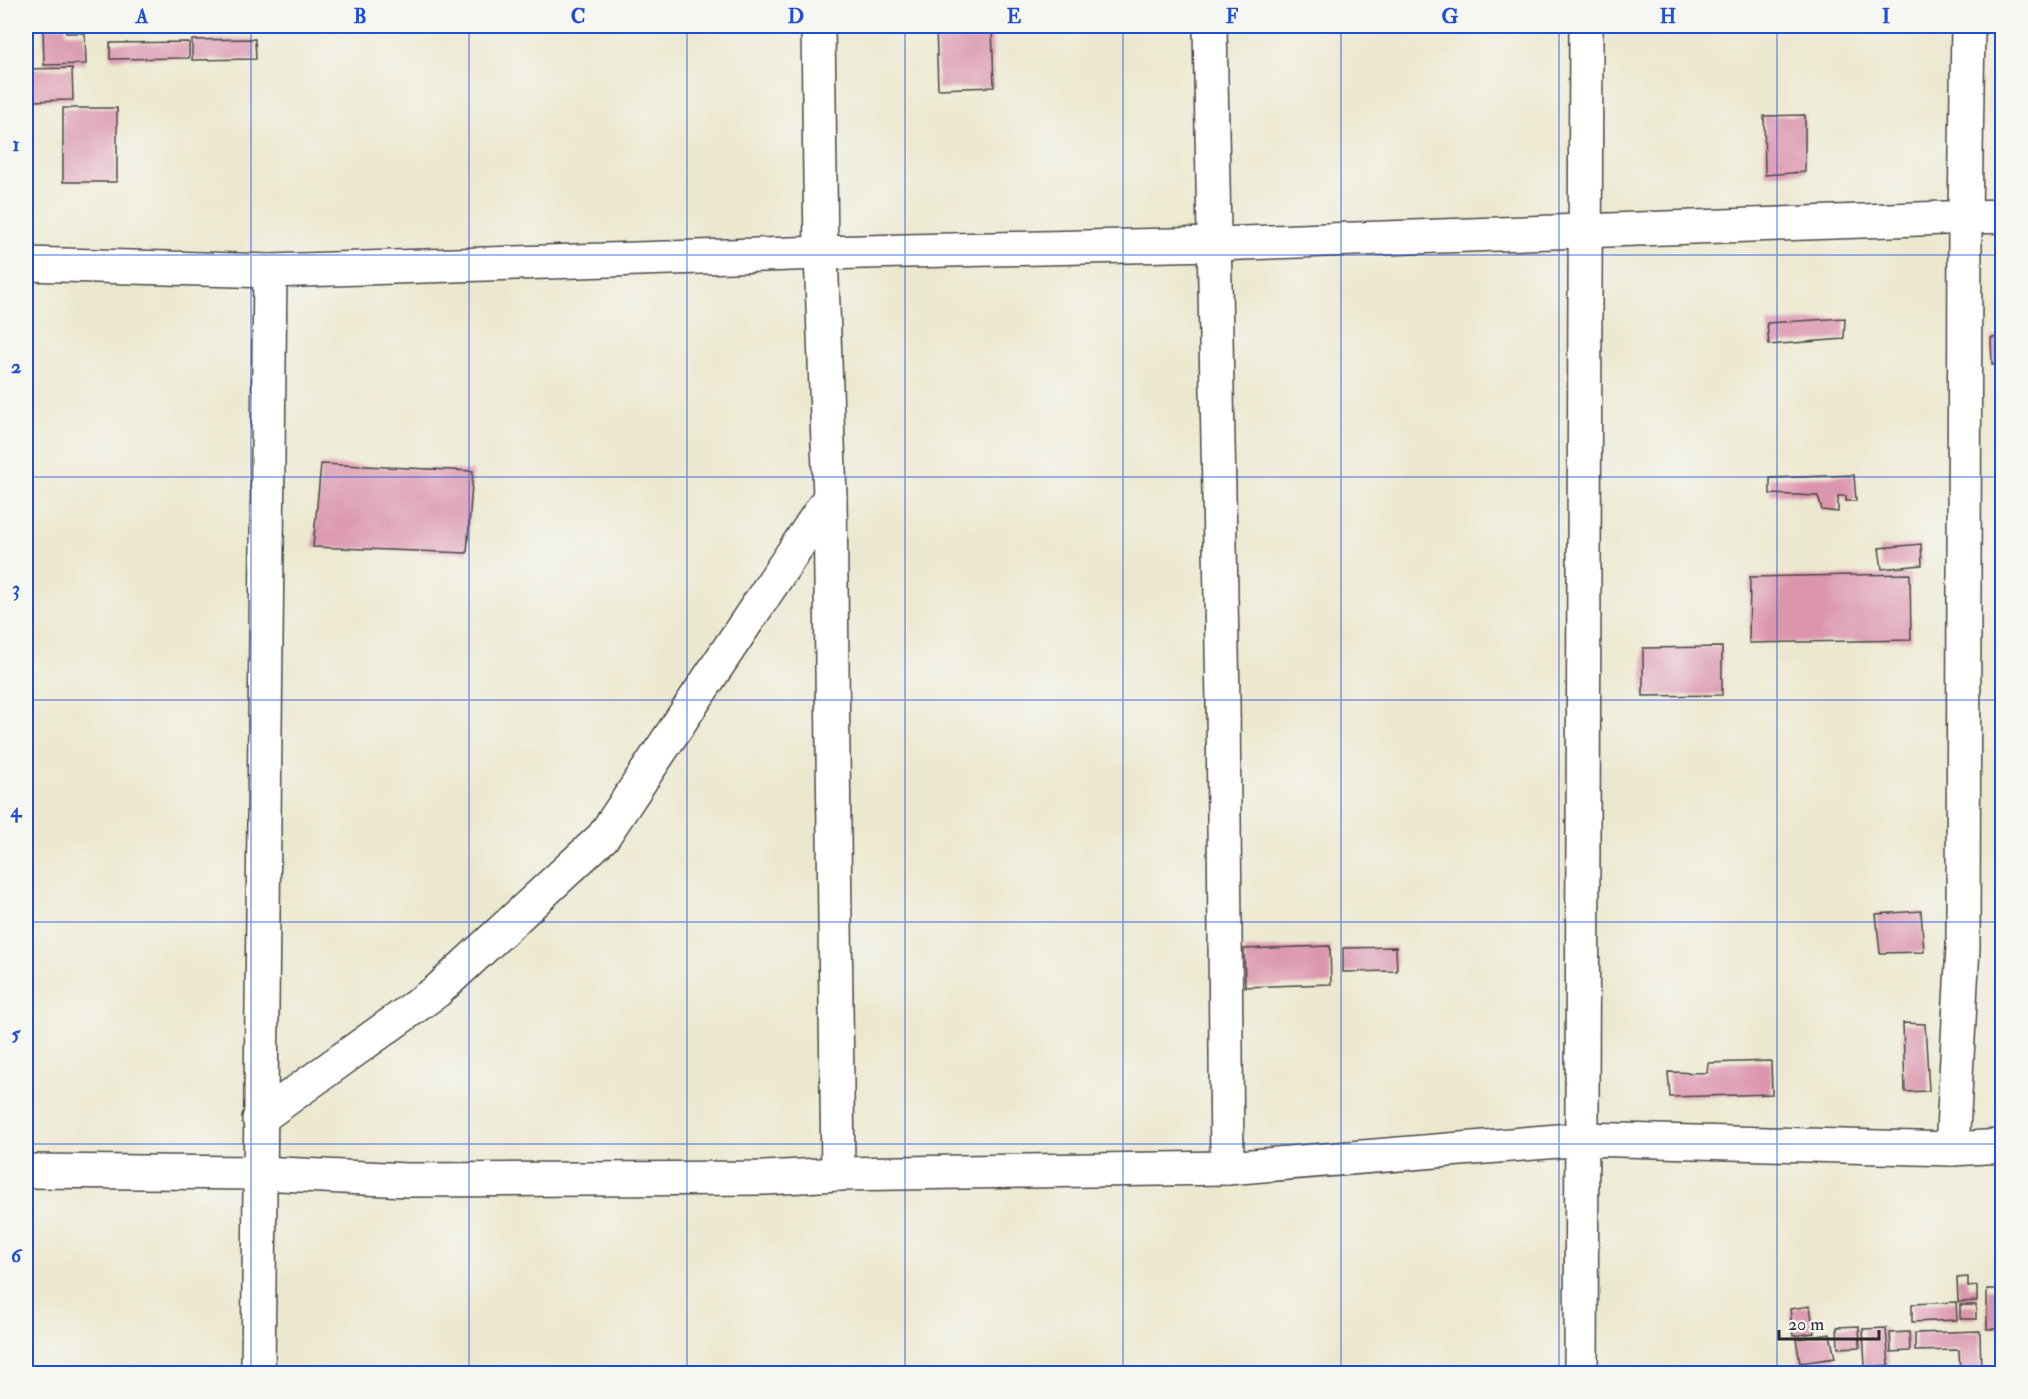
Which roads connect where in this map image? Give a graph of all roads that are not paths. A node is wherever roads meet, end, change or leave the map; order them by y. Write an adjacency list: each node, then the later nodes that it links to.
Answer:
1 (818, 26): 9 (street)
2 (1210, 26): 8 (street)
3 (1586, 26): 7 (street)
4 (1968, 26): 6 (street)
5 (2002, 216): 6 (street)
6 (1965, 217): 7 (street); 16 (street)
7 (1585, 230): 8 (street); 14 (street)
8 (1215, 244): 9 (street); 17 (street)
9 (821, 253): 11 (street); 12 (street)
10 (26, 264): 11 (street)
11 (270, 271): 13 (street)
12 (830, 497): 13 (street); 20 (street)
13 (259, 1119): 19 (street)
14 (1583, 1139): 16 (street); 17 (street); 22 (street)
15 (2002, 1146): 16 (street)
16 (1952, 1149)
17 (1227, 1168): 20 (street)
18 (26, 1171): 19 (street)
19 (259, 1173): 20 (street); 21 (street)
20 (838, 1174)
21 (258, 1374)
22 (1581, 1374)

